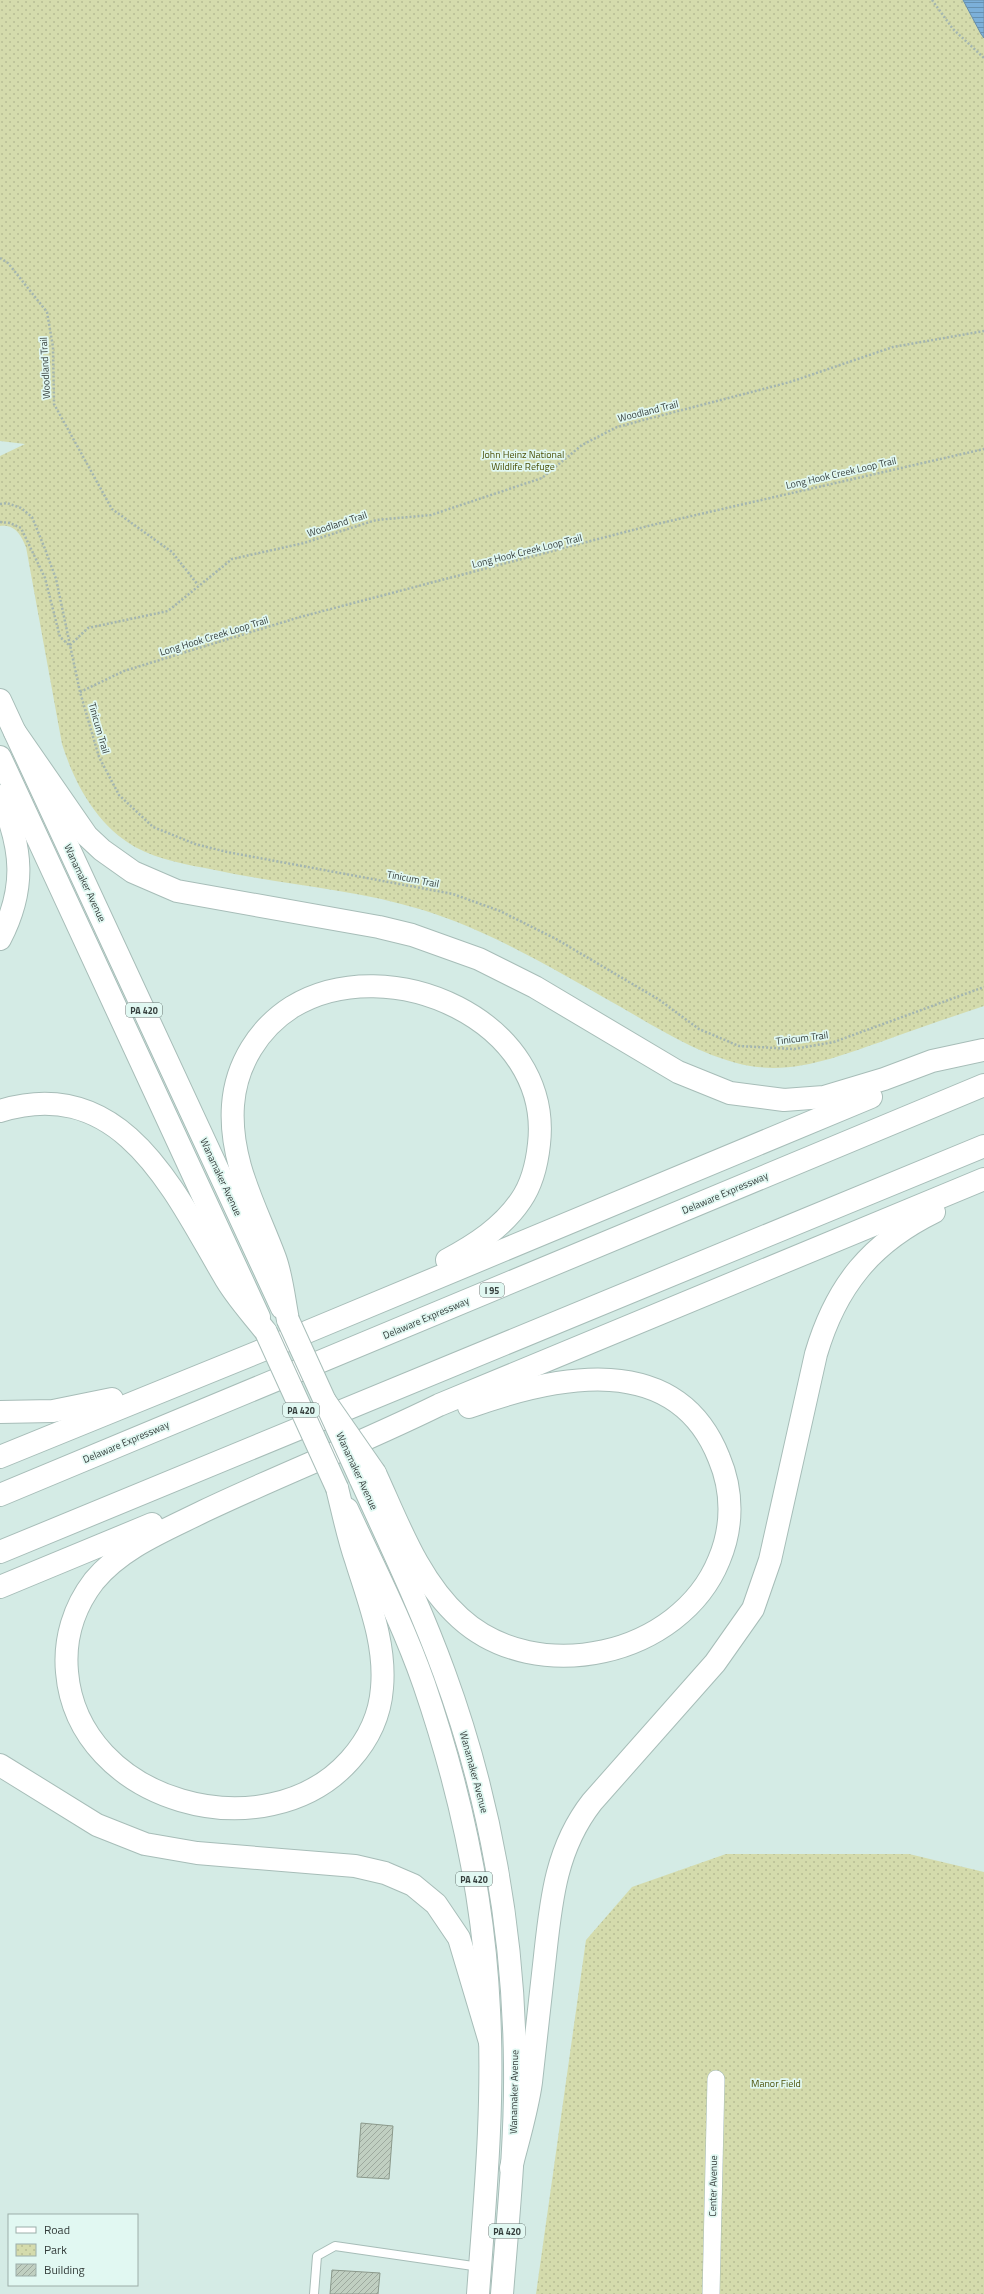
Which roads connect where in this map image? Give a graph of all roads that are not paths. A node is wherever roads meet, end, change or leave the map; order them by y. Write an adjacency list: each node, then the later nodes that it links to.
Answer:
1 (0, 700): 2 (main road, Wanamaker Avenue / PA 420)
2 (15, 732): 6 (main road); 13 (main road, Wanamaker Avenue / PA 420)
3 (0, 757): 14 (main road, PA 420)
4 (0, 796): 5 (main road)
5 (0, 940)
6 (983, 1050): 12 (main road)
7 (984, 1085): 22 (main road, Delaware Expressway / I 95)
8 (0, 1110): 14 (main road)
9 (984, 1146): 23 (main road)
10 (984, 1179): 17 (main road)
11 (984, 1184): 28 (main road)
12 (350, 1312): 13 (main road); 15 (main road)
13 (288, 1320): 19 (main road, Wanamaker Avenue / PA 420, bridge)
14 (266, 1332): 21 (main road, PA 420, bridge)
15 (196, 1376): 16 (main road); 18 (main road)
16 (0, 1412)
17 (391, 1429): 19 (main road); 20 (main road)
18 (0, 1457)
19 (367, 1475): 28 (main road, Wanamaker Avenue / PA 420)
20 (255, 1487): 21 (main road); 24 (main road)
21 (337, 1488): 26 (main road, PA 420)
22 (0, 1495)
23 (0, 1552)
24 (0, 1586)
25 (0, 1765): 26 (main road)
26 (490, 2042): 29 (main road, PA 420)
27 (716, 2079): 33 (street, Center Avenue)
28 (512, 2168): 32 (main road, Wanamaker Avenue / PA 420)
29 (480, 2267): 30 (lane); 31 (main road, PA 420)
30 (314, 2294)
31 (478, 2294)
32 (502, 2294)
33 (711, 2294)

